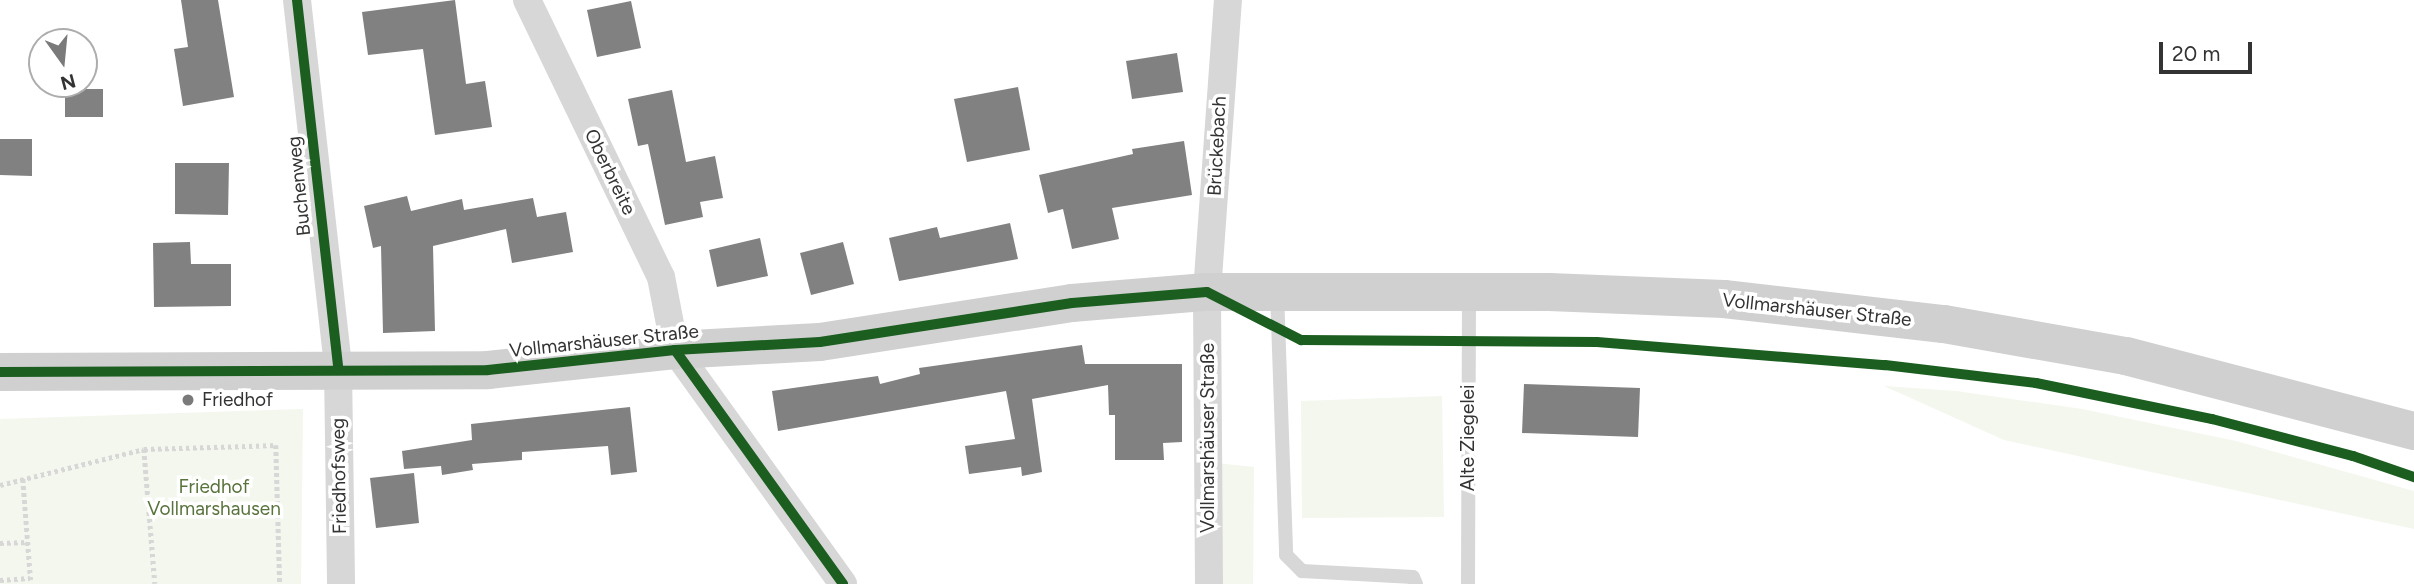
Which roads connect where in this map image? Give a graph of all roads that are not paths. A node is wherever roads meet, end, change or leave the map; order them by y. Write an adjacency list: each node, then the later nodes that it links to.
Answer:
1 (297, 0): 8 (street, Buchenweg)
2 (527, 0): 7 (street, Oberbreite)
3 (1228, 0): 5 (street, Brückebach)
4 (1469, 291): 6 (main road, Vollmarshäuser Straße); 10 (main road, Vollmarshäuser Straße); 15 (lane, Alte Ziegelei)
5 (1208, 292): 6 (main road, Vollmarshäuser Straße); 7 (main road, Vollmarshäuser Straße); 13 (street, Vollmarshäuser Straße)
6 (1276, 310): 14 (lane)
7 (675, 350): 8 (main road, Vollmarshäuser Straße); 12 (street)
8 (338, 368): 9 (main road, Vollmarshäuser Straße); 11 (street, Friedhofsweg)
9 (0, 372)
10 (2414, 431)
11 (341, 584)
12 (843, 584)
13 (1209, 584)
14 (1416, 584)
15 (1468, 584)

